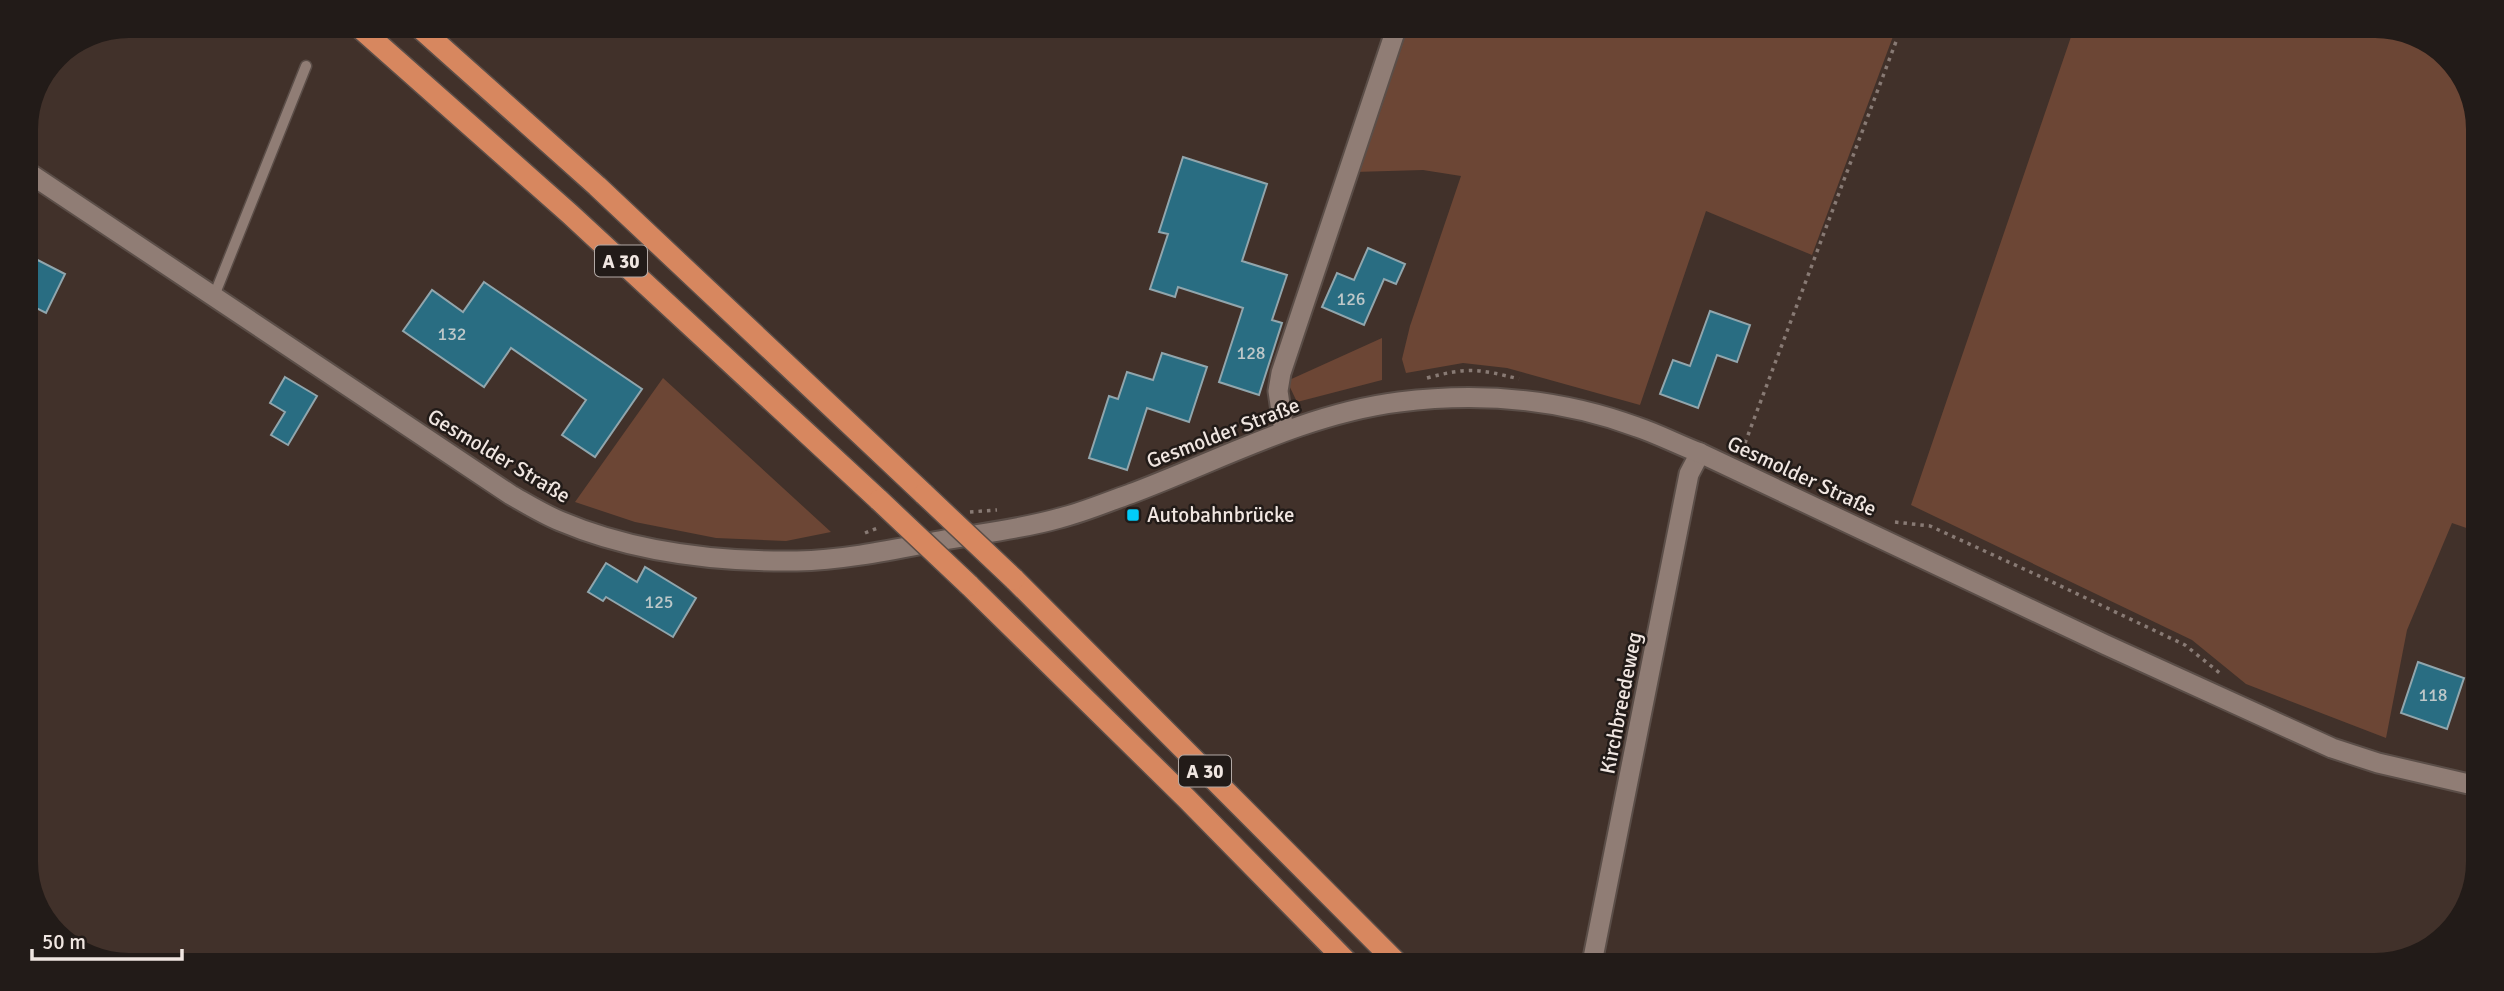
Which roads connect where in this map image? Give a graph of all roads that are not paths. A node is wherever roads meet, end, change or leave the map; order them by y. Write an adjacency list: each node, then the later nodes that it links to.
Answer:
1 (371, 38): 10 (highway, A 30, bridge)
2 (431, 38): 11 (highway, A 30, bridge)
3 (1392, 38): 7 (street)
4 (306, 66): 6 (lane)
5 (38, 179): 6 (street, Gesmolder Straße)
6 (214, 296): 7 (street, Gesmolder Straße)
7 (1284, 431): 8 (street, Gesmolder Straße)
8 (1700, 453): 9 (street, Gesmolder Straße); 12 (street, Kirchbreedeweg)
9 (2466, 783)
10 (1338, 953)
11 (1387, 953)
12 (1594, 953)

